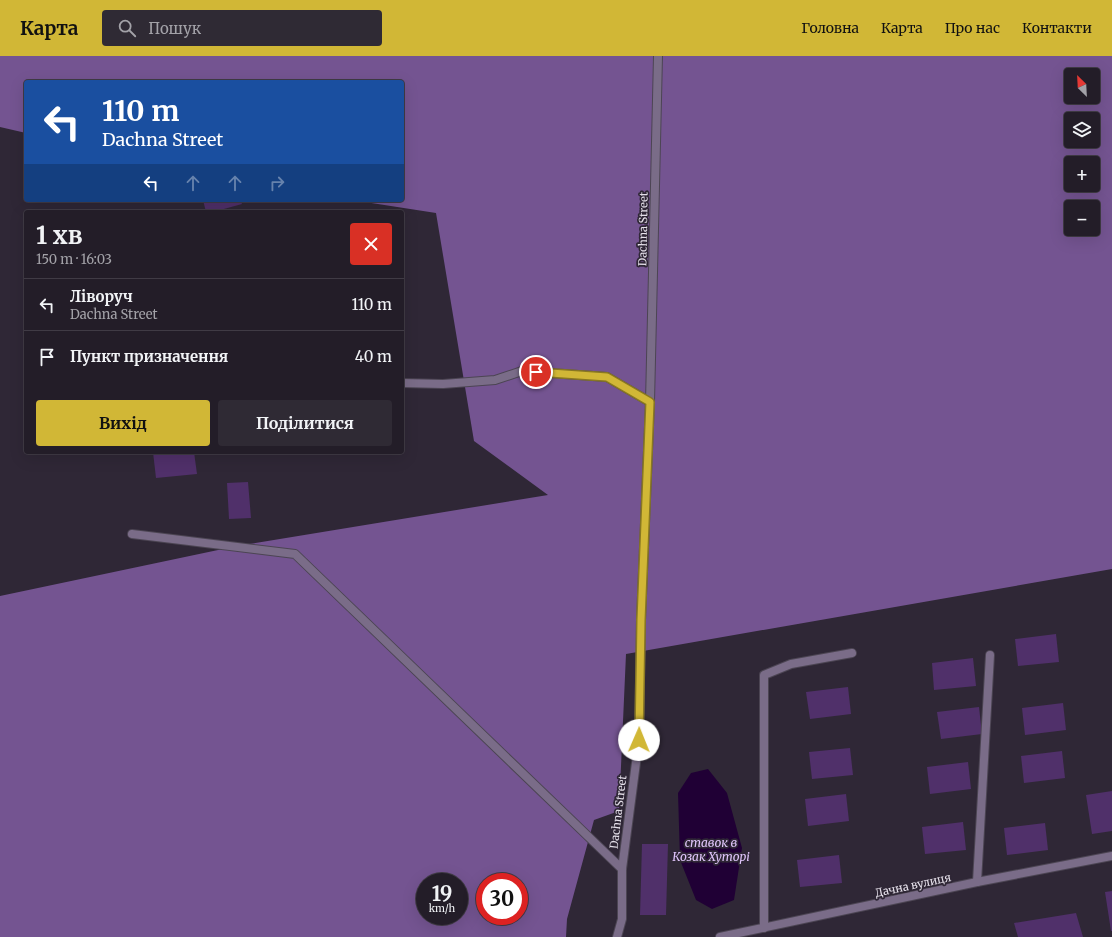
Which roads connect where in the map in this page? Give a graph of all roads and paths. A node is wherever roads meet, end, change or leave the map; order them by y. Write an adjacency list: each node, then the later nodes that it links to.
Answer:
1 (658, 56): 3 (street, Dachna Street)
2 (404, 383): 3 (street)
3 (650, 402): 8 (street, Dachna Street)
4 (132, 534): 8 (street)
5 (852, 653): 10 (street)
6 (990, 655): 9 (street)
7 (1112, 856): 9 (street, Дачна вулиця)
8 (622, 869): 11 (street, Dachna Street)
9 (977, 882): 10 (street, Дачна вулиця)
10 (764, 928): 12 (street, Дачна вулиця)
11 (617, 937)
12 (720, 937)

